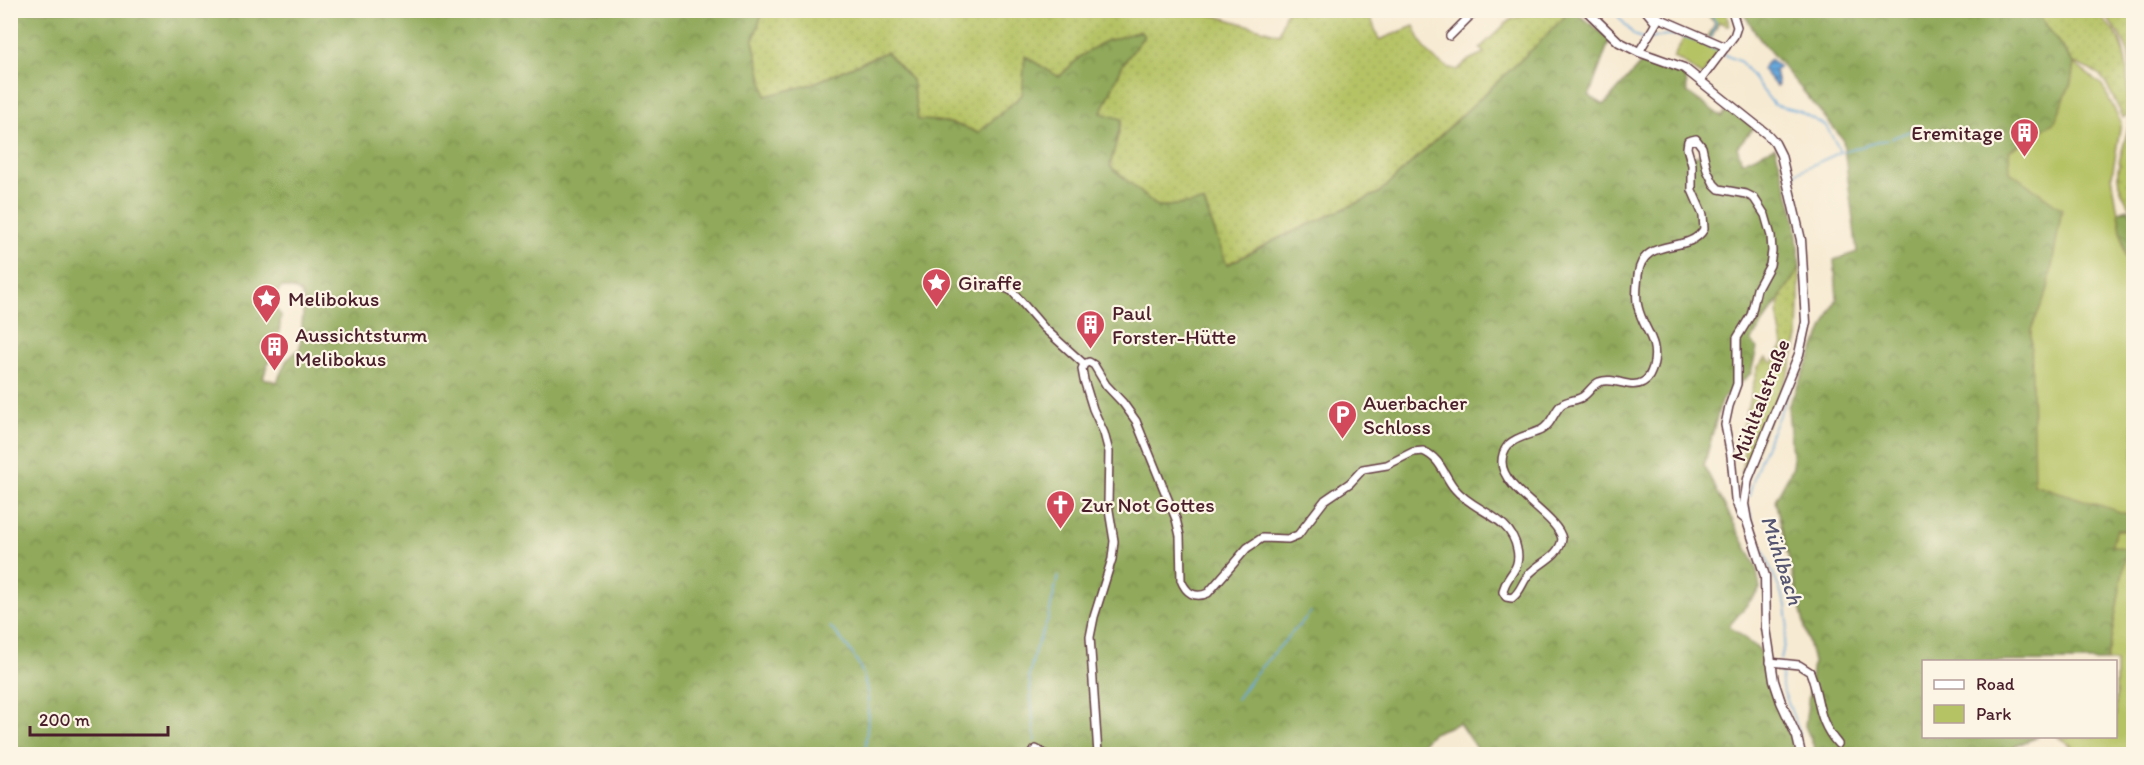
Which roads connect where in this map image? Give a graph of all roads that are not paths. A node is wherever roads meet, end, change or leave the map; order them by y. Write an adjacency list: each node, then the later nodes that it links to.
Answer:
1 (1476, 10): 7 (street)
2 (1586, 10): 8 (main road, Mühltalstraße)
3 (1645, 10): 6 (street)
4 (1652, 10): 6 (street)
5 (1732, 12): 9 (street)
6 (1657, 20): 8 (street); 9 (street)
7 (1450, 36)
8 (1639, 51): 10 (main road, Mühltalstraße)
9 (1723, 52): 10 (street)
10 (1700, 81): 13 (main road, Mühltalstraße)
11 (1000, 286): 12 (street)
12 (1084, 364): 13 (street); 18 (street)
13 (1747, 521): 14 (main road, Mühltalstraße)
14 (1774, 662): 15 (street); 19 (main road, Mühltalstraße)
15 (1838, 744)
16 (1031, 754): 17 (street)
17 (1045, 754)
18 (1098, 754)
19 (1801, 754)

